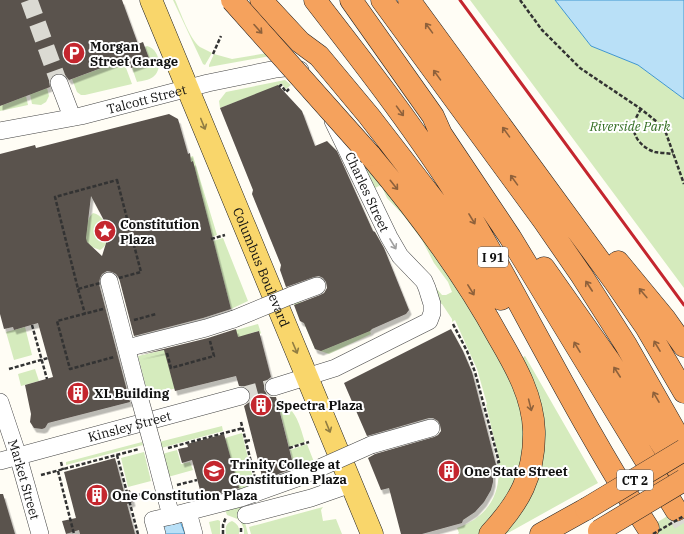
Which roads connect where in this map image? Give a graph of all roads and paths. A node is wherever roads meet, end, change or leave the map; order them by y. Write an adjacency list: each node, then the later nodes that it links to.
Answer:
1 (151, 0): 15 (main road, Columbus Boulevard)
2 (232, 0): 84 (highway, one-way to 84, bridge)
3 (261, 0): 12 (highway)
4 (280, 0): 12 (highway)
5 (315, 0): 53 (highway, I 91, one-way to 53)
6 (351, 0): 17 (highway)
7 (382, 0): 56 (highway, one-way to 7)
8 (409, 0): 22 (highway, one-way to 8)
9 (520, 0): 16 (path)
10 (221, 36): 11 (path)
11 (213, 54)
12 (318, 56): 53 (highway)
13 (292, 67): 15 (street, Talcott Street); 41 (street, Charles Street, one-way to 41)
14 (59, 83): 18 (street)
15 (188, 88): 18 (street, Talcott Street); 41 (main road, Columbus Boulevard, one-way to 41)
16 (641, 109): 20 (path); 20 (path)
17 (433, 116): 66 (highway, one-way to 17); 71 (highway, one-way to 17)
18 (72, 117): 19 (street, Talcott Street)
19 (0, 130)
20 (673, 154): 21 (path)
21 (684, 184)
22 (554, 198): 35 (highway, one-way to 22); 44 (highway, one-way to 22)
23 (225, 236): 24 (path)
24 (210, 239)
25 (109, 281): 27 (path); 27 (path); 28 (street)
26 (316, 286): 36 (street, bridge)
27 (78, 289): 29 (path)
28 (116, 306): 29 (path); 31 (street)
29 (85, 314): 36 (path)
30 (156, 314): 31 (path)
31 (120, 324): 36 (street)
32 (453, 324): 61 (path)
33 (32, 325): 39 (path)
34 (211, 345): 37 (path)
35 (684, 346)
36 (128, 351): 54 (street, bridge)
37 (167, 353)
38 (48, 358): 39 (path)
39 (42, 360): 40 (path); 42 (path)
40 (9, 369)
41 (307, 378): 43 (street); 68 (main road, Columbus Boulevard, one-way to 68)
42 (47, 379)
43 (274, 387)
44 (684, 392)
45 (241, 396): 58 (street, Kinsley Street)
46 (0, 402): 58 (street, Market Street)
47 (241, 422): 48 (path)
48 (243, 428): 51 (path); 54 (path)
49 (431, 428): 69 (street, bridge)
50 (252, 440): 51 (path)
51 (246, 441): 69 (path)
52 (309, 442): 55 (path)
53 (596, 443): 75 (highway, I 91)
54 (153, 447): 57 (path); 73 (street)
55 (289, 448)
56 (684, 449): 85 (highway, CT 2, bridge)
57 (117, 455): 62 (path); 79 (path)
58 (18, 456): 59 (street, Kinsley Street); 77 (street, Market Street)
59 (0, 461)
60 (61, 462): 62 (path)
61 (495, 463)
62 (63, 470): 63 (path)
63 (58, 471): 64 (path); 78 (path)
64 (41, 475)
65 (197, 480): 67 (path)
66 (684, 480): 76 (highway, CT 2, bridge)
67 (189, 482)
68 (351, 484): 72 (street); 83 (main road, Columbus Boulevard)
69 (259, 492): 70 (street)
70 (188, 512): 73 (street); 81 (street)
71 (680, 513): 75 (path, bridge)
72 (246, 515)
73 (171, 516): 80 (street)
74 (226, 517): 82 (path)
75 (650, 531)
76 (597, 533)
77 (40, 534)
78 (74, 534)
79 (138, 534)
80 (157, 534)
81 (194, 534)
82 (223, 534)
83 (372, 534)
84 (490, 534)
85 (541, 534)

